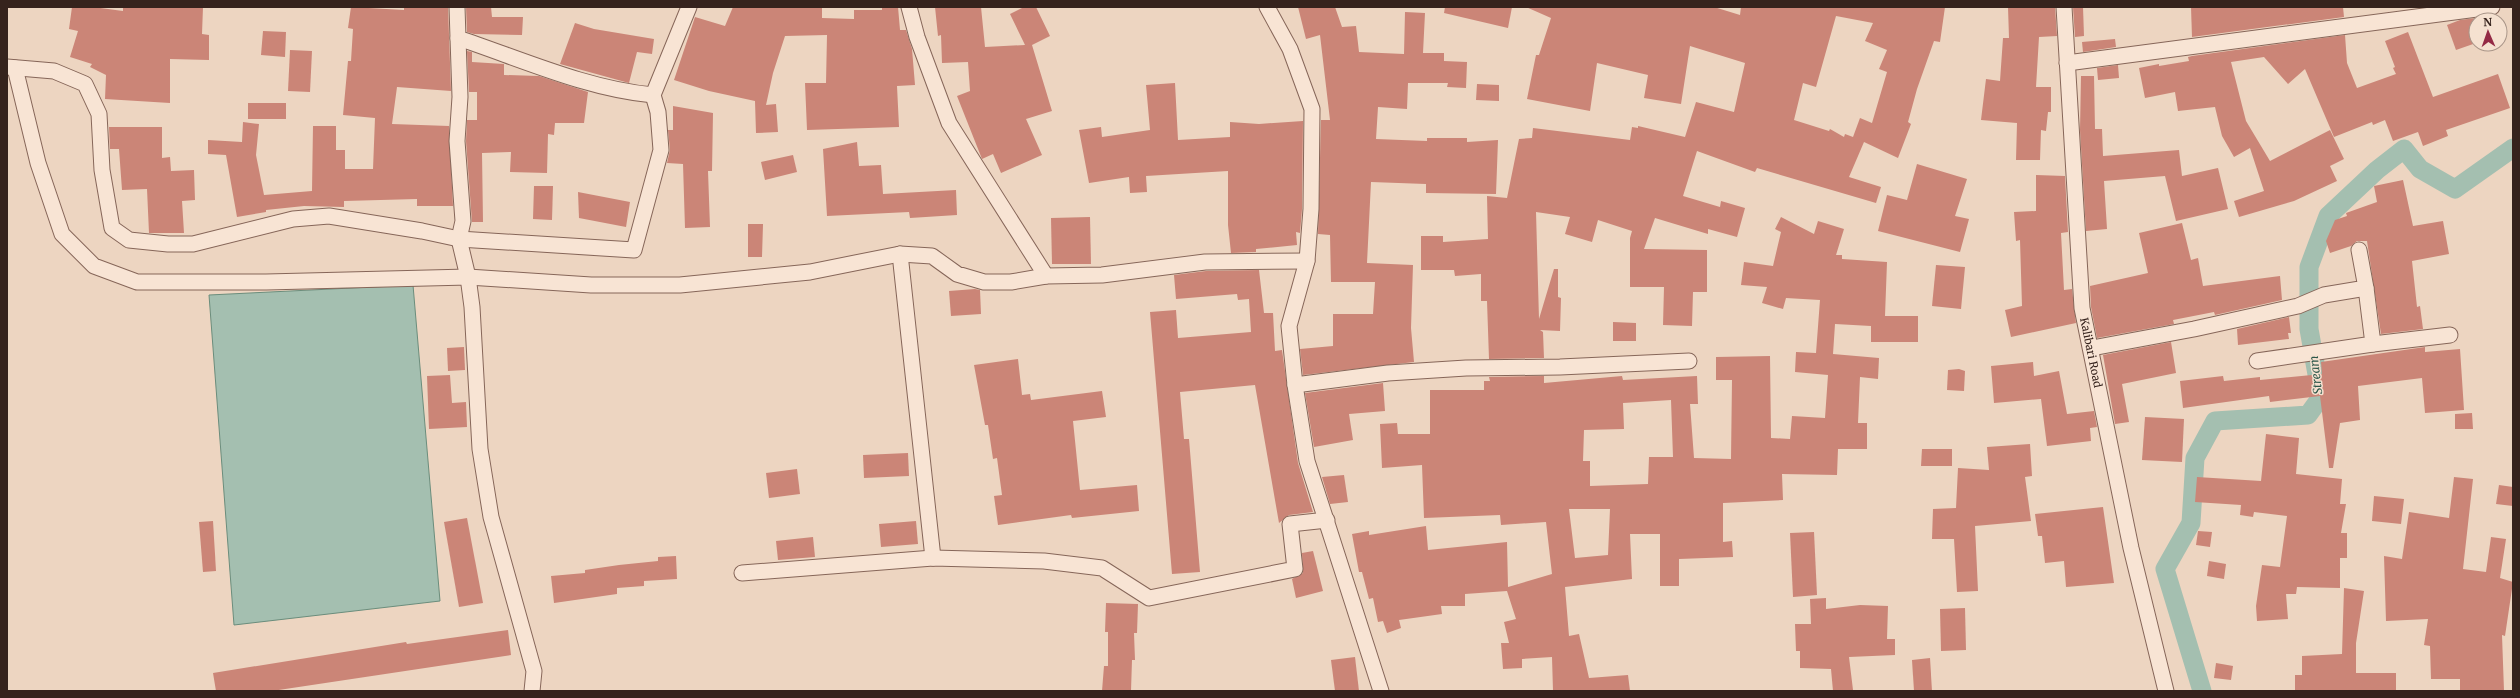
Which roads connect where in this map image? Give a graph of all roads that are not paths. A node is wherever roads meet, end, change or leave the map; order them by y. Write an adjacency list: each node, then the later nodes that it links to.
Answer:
1 (457, 7): 7 (street)
2 (689, 7): 10 (street)
3 (909, 7): 15 (street)
4 (1267, 7): 14 (street)
5 (2064, 7): 8 (street, Kalibari Road)
6 (2492, 7): 8 (street)
7 (458, 38): 10 (street); 11 (street)
8 (2067, 63): 20 (street, Kalibari Road)
9 (11, 67): 11 (street); 16 (street)
10 (653, 95): 11 (street)
11 (459, 239): 16 (street)
12 (2359, 250): 17 (street)
13 (900, 254): 15 (street); 16 (street); 25 (street)
14 (1307, 260): 15 (street); 23 (street)
15 (1046, 276)
16 (468, 277): 27 (street)
17 (2366, 288): 19 (street); 20 (street)
18 (2450, 335): 19 (street)
19 (2373, 344): 22 (street)
20 (2092, 348): 29 (street, Kalibari Road)
21 (1689, 361): 23 (street)
22 (2257, 361)
23 (1295, 385): 24 (street)
24 (1327, 520): 25 (street); 28 (street)
25 (933, 558): 26 (street)
26 (742, 573)
27 (532, 691)
28 (1381, 691)
29 (2166, 691)

